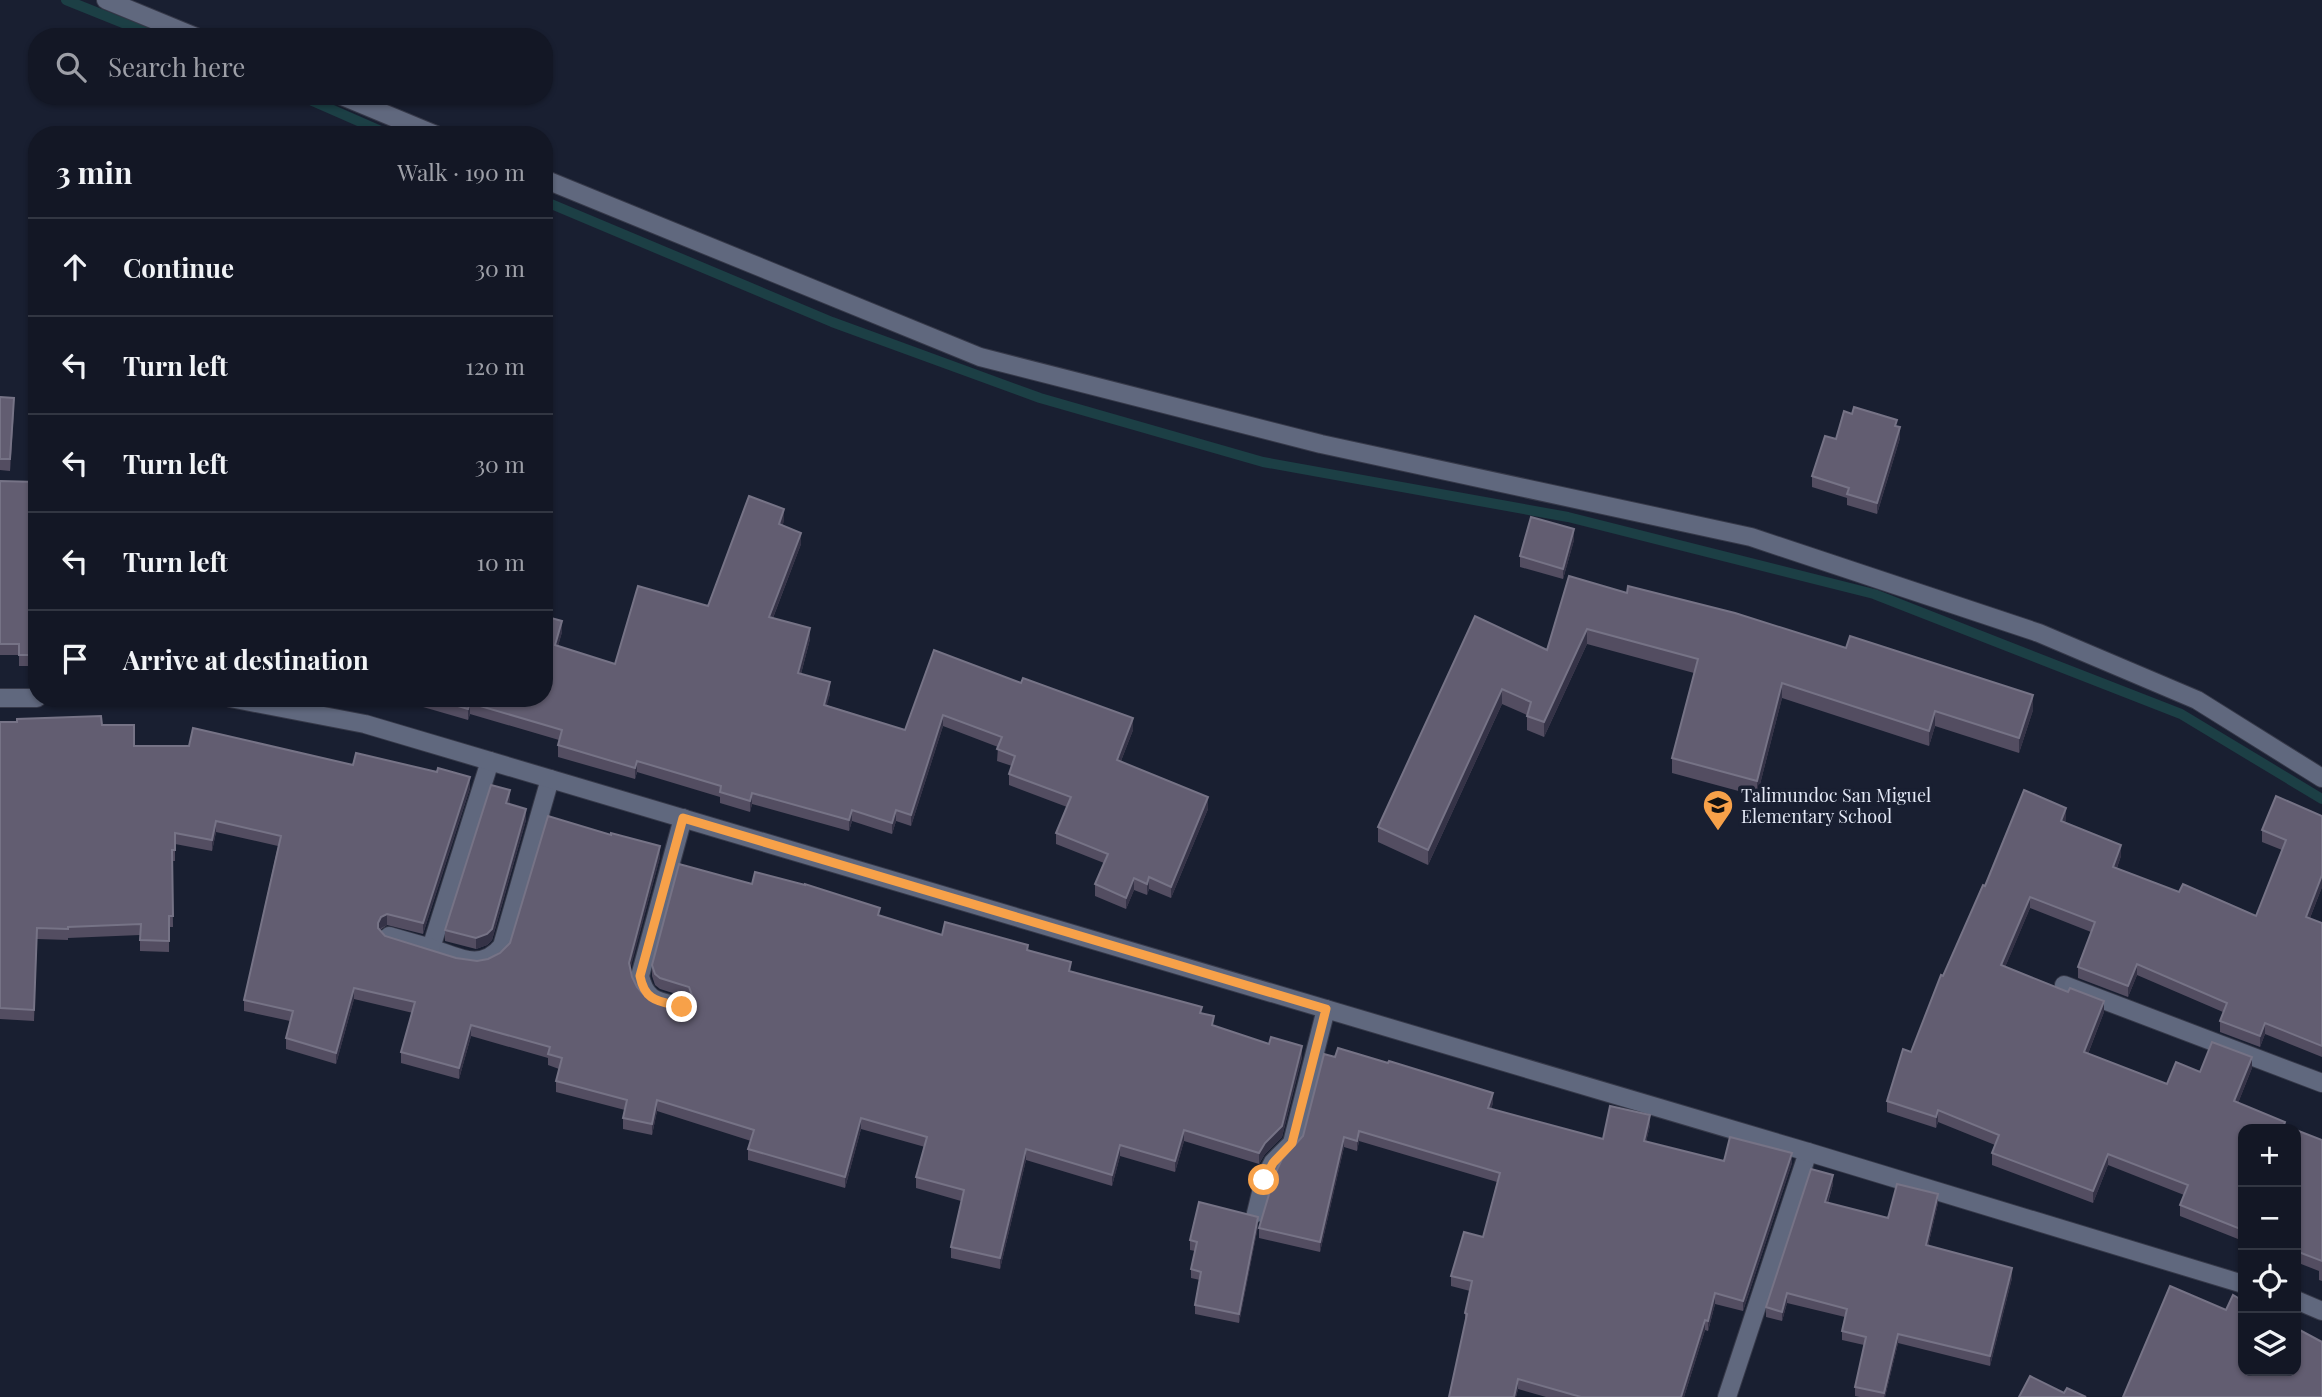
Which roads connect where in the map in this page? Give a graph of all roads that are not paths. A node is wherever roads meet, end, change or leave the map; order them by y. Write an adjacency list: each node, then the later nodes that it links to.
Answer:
1 (106, 0): 2 (street)
2 (174, 28)
3 (364, 105): 4 (street)
4 (414, 126)
5 (553, 183): 10 (street)
6 (0, 698): 7 (street)
7 (28, 698)
8 (281, 707): 9 (street)
9 (490, 761): 11 (street); 14 (street)
10 (2322, 778)
11 (550, 779): 12 (street); 14 (street)
12 (683, 818): 16 (street); 17 (street)
13 (388, 936): 14 (street)
14 (431, 948)
15 (2064, 985): 18 (street)
16 (682, 1007)
17 (1326, 1009): 19 (street); 20 (street)
18 (2322, 1083)
19 (1808, 1152): 21 (street); 24 (street)
20 (1256, 1213)
21 (2238, 1282)
22 (2301, 1302): 23 (street)
23 (2322, 1311)
24 (1727, 1397)

